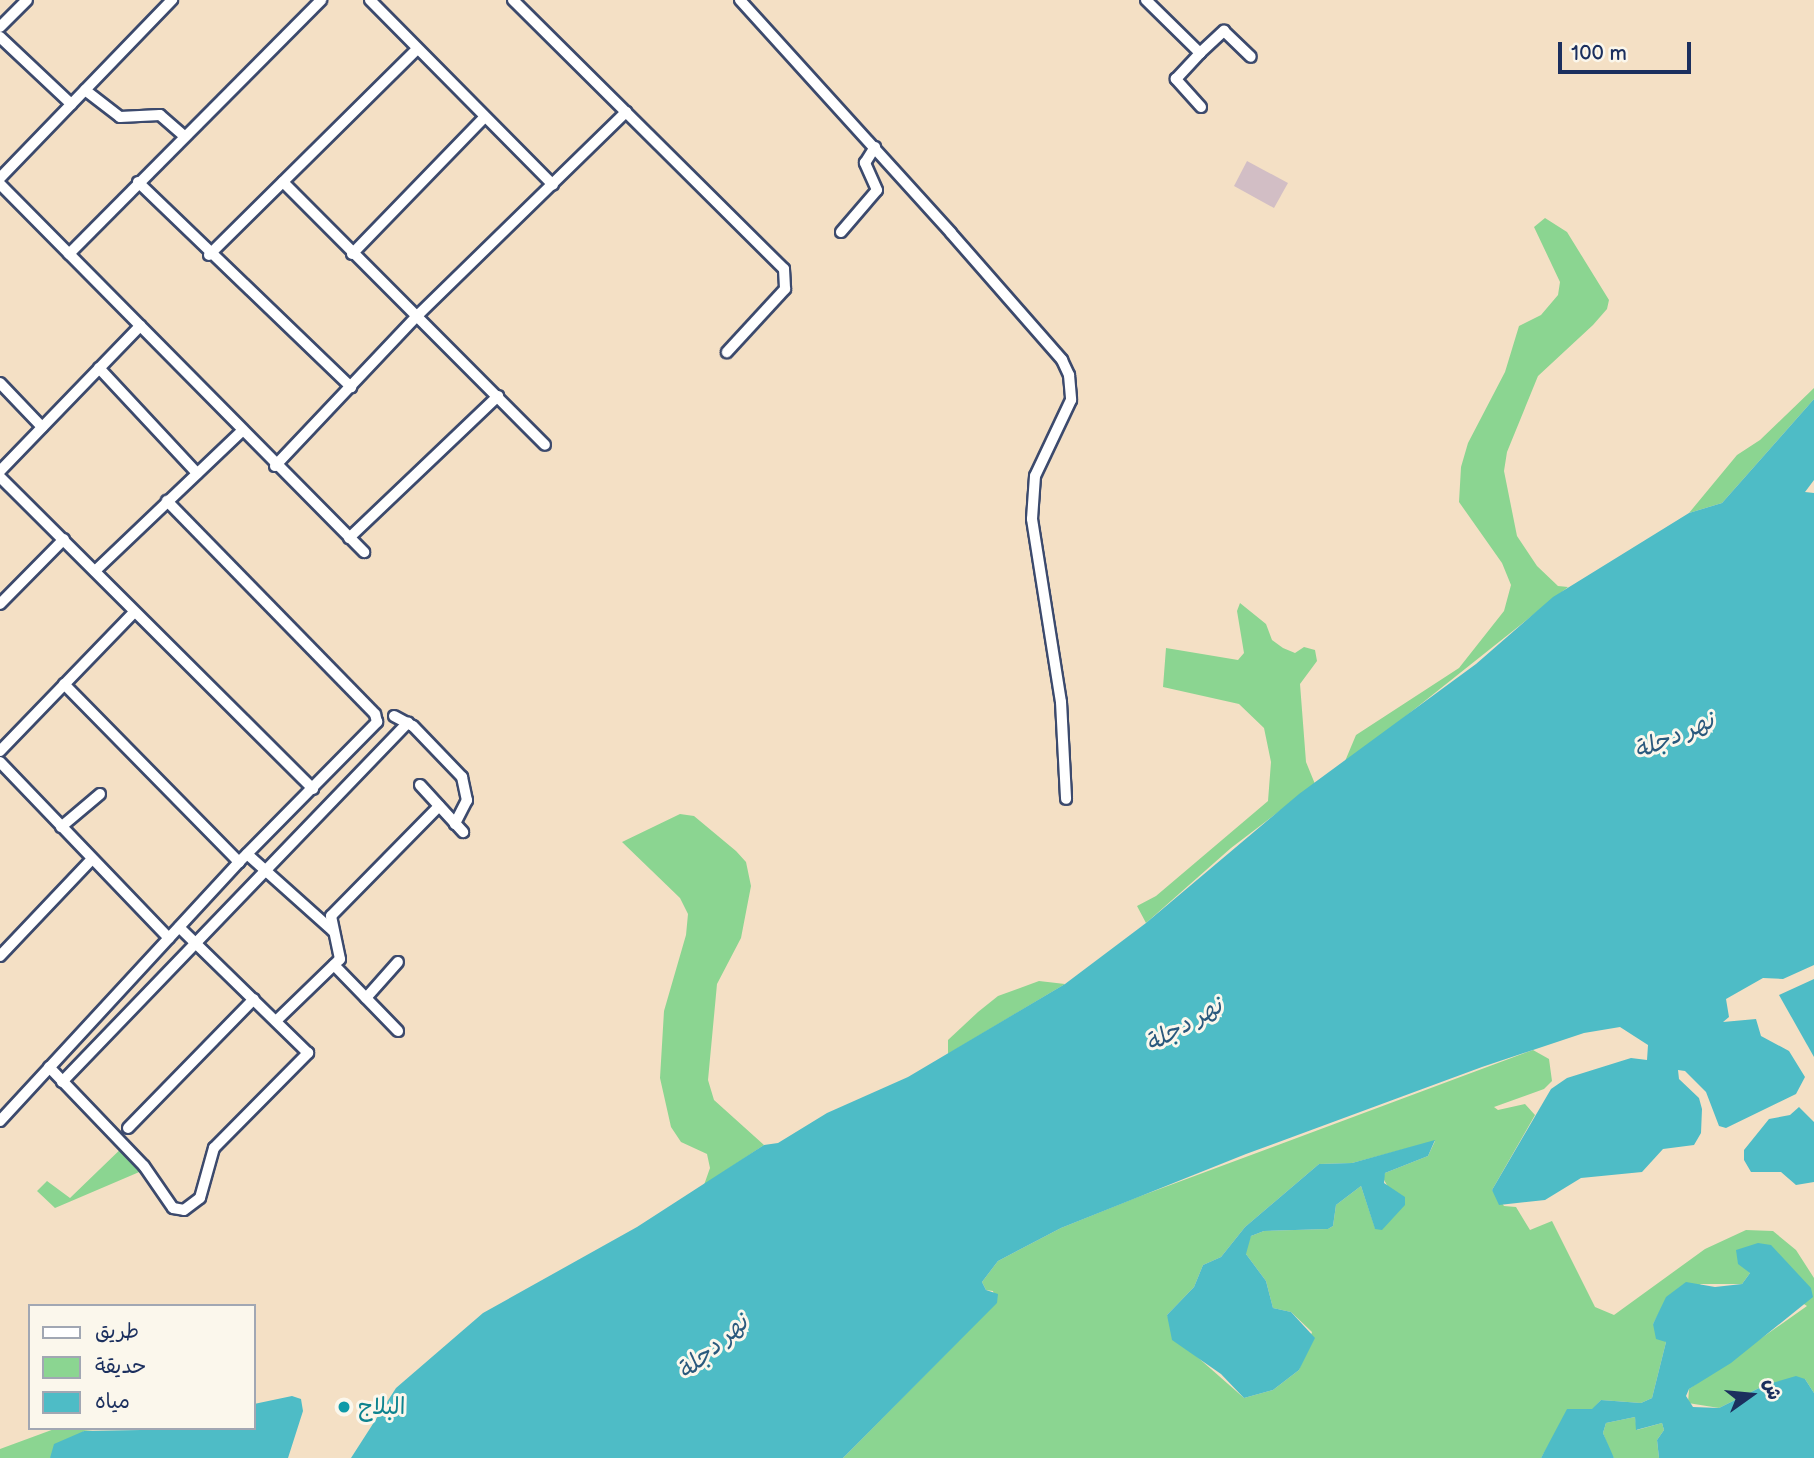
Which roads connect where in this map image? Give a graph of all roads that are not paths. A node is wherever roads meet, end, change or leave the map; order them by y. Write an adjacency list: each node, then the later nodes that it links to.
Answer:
1 (27, 0): 8 (street)
2 (172, 0): 13 (street)
3 (321, 0): 18 (street)
4 (370, 0): 10 (street)
5 (513, 0): 16 (street)
6 (740, 0): 19 (street)
7 (1146, 0): 11 (street)
8 (0, 27)
9 (0, 37): 14 (street)
10 (417, 49): 17 (street); 22 (street)
11 (1200, 53): 12 (street); 15 (street)
12 (1251, 57)
13 (85, 90): 14 (street); 18 (street)
14 (71, 104): 20 (street)
15 (1201, 107)
16 (626, 112): 24 (street); 31 (street)
17 (484, 118): 24 (street); 27 (street)
18 (184, 136): 21 (street)
19 (876, 147): 25 (street); 58 (street)
20 (0, 178)
21 (138, 182): 26 (street); 28 (street)
22 (283, 182): 27 (street); 28 (street)
23 (0, 184): 26 (street)
24 (553, 185): 29 (street)
25 (841, 232)
26 (69, 254): 30 (street)
27 (352, 254): 29 (street)
28 (209, 255): 34 (street)
29 (418, 315): 34 (street); 35 (street)
30 (140, 326): 32 (street); 37 (street)
31 (727, 352)
32 (99, 368): 36 (street); 41 (street)
33 (0, 383): 36 (street)
34 (351, 387): 39 (street)
35 (498, 396): 38 (street); 44 (street)
36 (43, 427): 40 (street)
37 (241, 432): 39 (street); 41 (street)
38 (545, 444)
39 (275, 466): 44 (street)
40 (0, 471)
41 (197, 473): 43 (street)
42 (0, 477): 45 (street)
43 (167, 501): 47 (street); 56 (street)
44 (349, 538): 46 (street)
45 (64, 539): 47 (street); 48 (street)
46 (364, 552)
47 (95, 571): 49 (street)
48 (0, 604)
49 (134, 612): 50 (street); 56 (street)
50 (64, 684): 53 (street); 63 (street)
51 (394, 716): 52 (street)
52 (408, 722): 59 (street); 64 (street)
53 (0, 751)
54 (0, 762): 60 (street)
55 (420, 785): 59 (street)
56 (313, 789): 61 (street)
57 (100, 794): 60 (street)
58 (1066, 799)
59 (439, 806): 66 (street)
60 (61, 827): 62 (street)
61 (247, 854): 63 (street); 64 (street)
62 (91, 860): 67 (street); 69 (street)
63 (239, 862): 65 (street)
64 (265, 872): 66 (street); 68 (street)
65 (179, 927): 67 (street); 68 (street)
66 (333, 931): 71 (street)
67 (169, 938): 76 (street)
68 (196, 944): 73 (street); 77 (street)
69 (0, 956)
70 (398, 962): 72 (street)
71 (334, 965): 72 (street); 74 (street)
72 (366, 998): 75 (street)
73 (254, 999): 74 (street); 79 (street)
74 (276, 1021): 77 (street)
75 (398, 1031)
76 (48, 1067): 77 (street); 78 (street)
77 (62, 1082)
78 (0, 1121)
79 (128, 1128)

